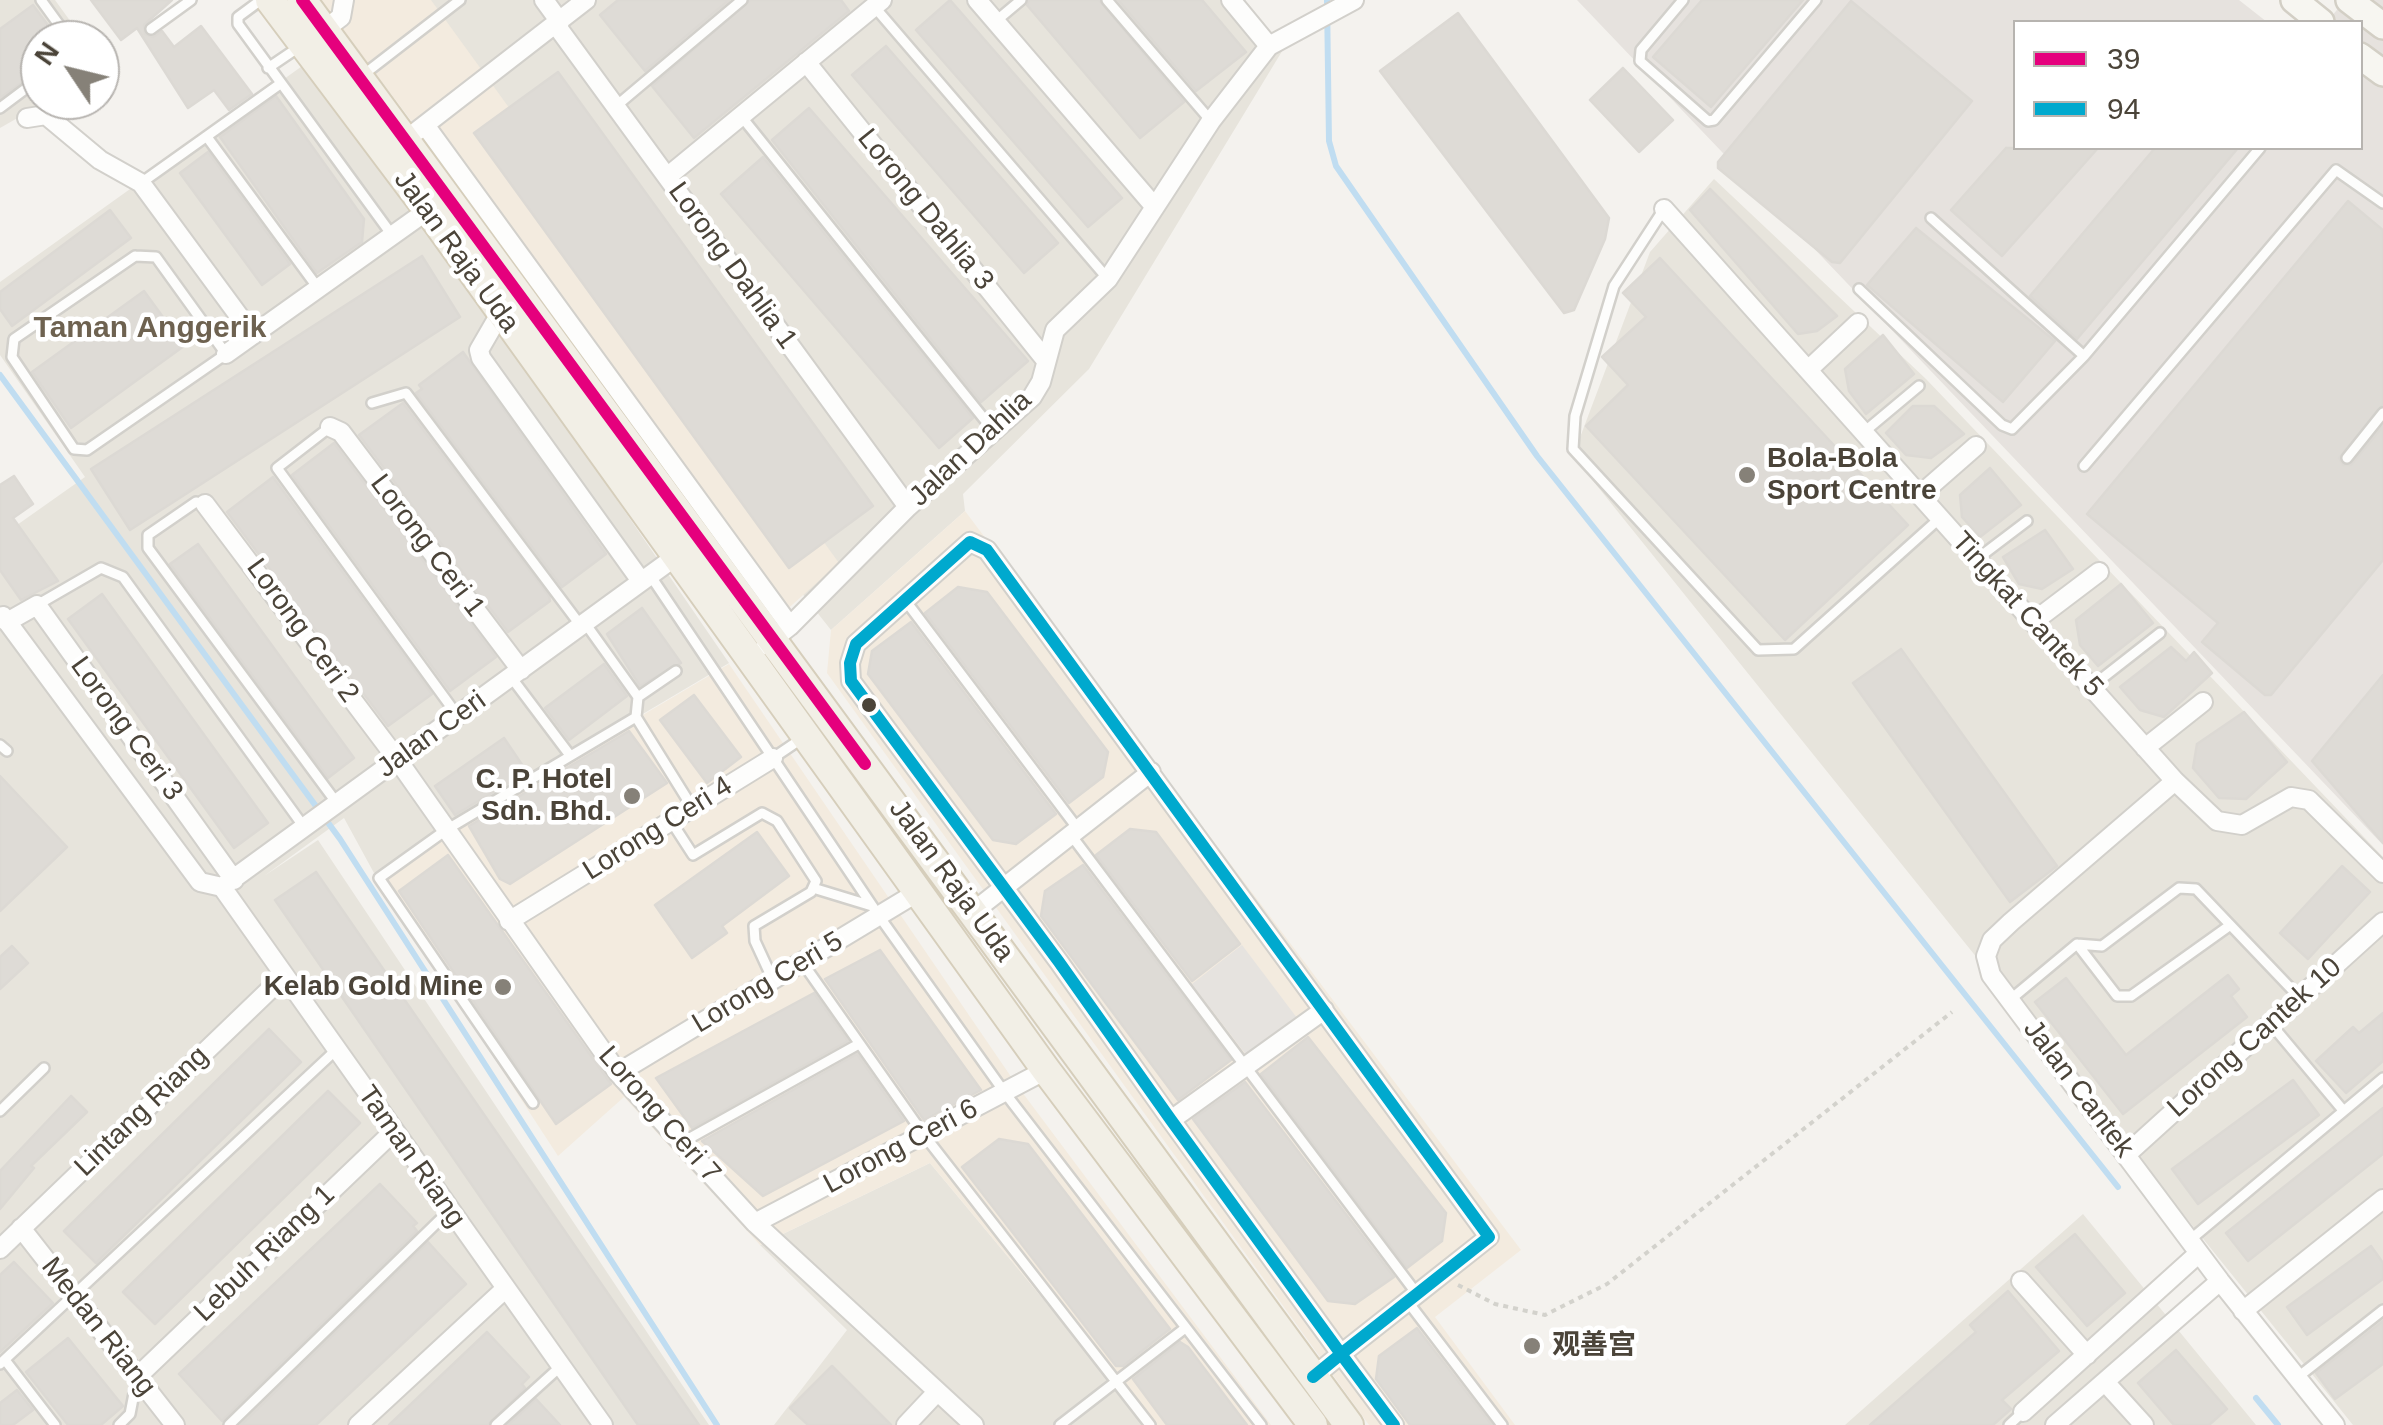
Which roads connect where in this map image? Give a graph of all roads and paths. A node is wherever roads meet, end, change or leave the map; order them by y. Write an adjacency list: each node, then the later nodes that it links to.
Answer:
1 (192, 0): 24 (lane)
2 (261, 0): 28 (lane)
3 (270, 0): 25 (main road, Jalan Raja Uda)
4 (302, 0): 25 (main road, Jalan Raja Uda)
5 (344, 0): 25 (street)
6 (460, 0): 29 (lane)
7 (544, 0): 22 (street, Lorong Dahlia 1)
8 (586, 0): 22 (street)
9 (742, 0): 31 (lane)
10 (978, 0): 21 (street)
11 (1021, 0): 21 (lane)
12 (1107, 0): 34 (lane)
13 (1231, 0): 26 (street)
14 (1683, 0): 15 (lane)
15 (1816, 0)
16 (2294, 0): 20 (street)
17 (875, 2): 27 (street); 46 (lane)
18 (1352, 2): 26 (street, Jalan Dahlia)
19 (2357, 3): 23 (street)
20 (2318, 20)
21 (996, 21): 41 (street)
22 (558, 23): 31 (street, Lorong Dahlia 1); 35 (street)
23 (2383, 26)
24 (151, 29)
25 (313, 37): 28 (lane); 29 (main road, Jalan Raja Uda); 43 (main road, Jalan Raja Uda)
26 (1268, 46): 34 (street, Jalan Dahlia)
27 (806, 62): 32 (street); 54 (street, Lorong Dahlia 3)
28 (268, 68): 30 (lane)
29 (360, 76): 35 (main road, Jalan Raja Uda)
30 (280, 84): 36 (lane); 45 (lane)
31 (616, 108): 38 (street, Lorong Dahlia 1)
32 (741, 116): 38 (street); 60 (lane)
33 (52, 120): 39 (street)
34 (1211, 121): 41 (street, Jalan Dahlia)
35 (416, 132): 70 (main road, Jalan Raja Uda); 80 (street)
36 (207, 137): 39 (lane); 47 (lane)
37 (2258, 150): 53 (lane)
38 (667, 177): 67 (street, Lorong Dahlia 1)
39 (141, 183): 51 (street)
40 (2383, 204): 64 (lane)
41 (1154, 206): 46 (street, Jalan Dahlia)
42 (1664, 209): 55 (street, Tingkat Cantek 5); 68 (lane)
43 (428, 210): 45 (street); 49 (main road, Jalan Raja Uda)
44 (1931, 218): 53 (lane)
45 (392, 236): 47 (street)
46 (1108, 279): 54 (street, Jalan Dahlia)
47 (318, 288): 51 (street)
48 (1860, 289): 53 (lane)
49 (501, 312): 71 (main road, Jalan Raja Uda); 74 (street)
50 (1858, 323): 55 (street)
51 (253, 334): 52 (street)
52 (226, 354): 52 (lane)
53 (2084, 356)
54 (1044, 358): 60 (street, Jalan Dahlia)
55 (1808, 370): 61 (street, Tingkat Cantek 5)
56 (1919, 386): 61 (lane)
57 (372, 403): 79 (lane)
58 (2383, 412): 63 (lane)
59 (330, 426): 84 (street, Lorong Ceri 1); 88 (lane)
60 (994, 432): 67 (street, Jalan Dahlia)
61 (1864, 432): 65 (street, Tingkat Cantek 5)
62 (1976, 446): 65 (street)
63 (2347, 458)
64 (2084, 466)
65 (1920, 496): 68 (street, Tingkat Cantek 5)
66 (206, 504): 94 (street, Lorong Ceri 2); 98 (lane)
67 (908, 507): 80 (street, Jalan Dahlia)
68 (1940, 518): 72 (street, Tingkat Cantek 5)
69 (2028, 520): 72 (lane)
70 (699, 540): 71 (street, Jalan Ceri); 80 (main road, Jalan Raja Uda)
71 (676, 557): 74 (street, Jalan Ceri); 82 (main road, Jalan Raja Uda)
72 (1977, 559): 78 (street, Tingkat Cantek 5)
73 (2099, 572): 78 (street)
74 (645, 578): 79 (street, Jalan Ceri); 93 (lane)
75 (905, 600): 95 (street, Jalan Raja Uda); 102 (lane); 106 (street, Jalan Raja Uda)
76 (37, 605): 77 (street); 100 (lane); 104 (street, Lorong Ceri 3)
77 (4, 617): 104 (street)
78 (2034, 622): 85 (street, Tingkat Cantek 5)
79 (583, 624): 84 (street, Jalan Ceri); 86 (lane)
80 (782, 633): 82 (street, Jalan Dahlia); 109 (main road, Jalan Raja Uda)
81 (2160, 633): 85 (lane)
82 (750, 657): 90 (main road, Jalan Raja Uda)
83 (676, 670): 86 (lane)
84 (516, 674): 88 (street, Jalan Ceri); 92 (lane)
85 (2090, 687): 91 (street, Tingkat Cantek 5)
86 (638, 697): 89 (lane)
87 (2202, 702): 91 (street)
88 (457, 715): 94 (street, Jalan Ceri)
89 (636, 717): 92 (lane); 97 (lane)
90 (806, 736): 93 (lane, Lorong Ceri 4); 107 (main road, Jalan Raja Uda)
91 (2145, 748): 96 (street, Tingkat Cantek 5)
92 (569, 754): 101 (lane)
93 (774, 758): 97 (street, Lorong Ceri 4); 108 (lane)
94 (397, 759): 98 (street, Jalan Ceri); 101 (street, Lorong Ceri 7)
95 (1151, 772): 102 (street); 119 (street, Jalan Raja Uda)
96 (2174, 781): 103 (street, Tingkat Cantek 5); 118 (street, Jalan Cantek)
97 (692, 806): 99 (street, Lorong Ceri 4)
98 (334, 807): 100 (street, Jalan Ceri)
99 (671, 820): 105 (lane); 110 (street, Lorong Ceri 4)
100 (309, 827): 104 (street, Jalan Ceri)
101 (446, 830): 110 (street, Lorong Ceri 7); 130 (lane)
102 (1074, 832): 106 (street); 124 (lane)
103 (2383, 873)
104 (228, 884): 115 (street, Taman Riang)
105 (813, 888): 108 (lane); 116 (lane)
106 (1003, 888): 109 (street); 133 (street, Jalan Raja Uda)
107 (918, 892): 108 (street, Lorong Ceri 5); 126 (main road, Jalan Raja Uda)
108 (875, 911): 114 (street, Lorong Ceri 5); 129 (lane)
109 (974, 911): 159 (main road, Jalan Raja Uda)
110 (510, 921): 127 (street, Lorong Ceri 7)
111 (2383, 922): 117 (street, Lorong Cantek 10)
112 (2229, 926): 113 (lane); 113 (lane); 117 (lane)
113 (2077, 944): 118 (lane)
114 (802, 962): 116 (street, Lorong Ceri 5); 122 (lane)
115 (284, 976): 123 (street, Taman Riang); 142 (street, Lintang Riang)
116 (772, 980): 127 (street, Lorong Ceri 5)
117 (2299, 997): 121 (street, Lorong Cantek 10)
118 (2012, 1000): 137 (street, Jalan Cantek)
119 (1324, 1010): 124 (street); 145 (street, Jalan Raja Uda)
120 (1952, 1012): 145 (path)
121 (2271, 1024): 131 (lane); 137 (street, Lorong Cantek 10)
122 (858, 1045): 135 (lane); 136 (lane)
123 (336, 1050): 134 (street, Taman Riang); 149 (lane)
124 (1246, 1067): 133 (street); 150 (lane)
125 (44, 1068): 132 (lane)
126 (1046, 1070): 129 (street, Lorong Ceri 6); 177 (main road, Jalan Raja Uda)
127 (618, 1073): 136 (street, Lorong Ceri 7)
128 (2383, 1078): 131 (lane)
129 (1005, 1092): 135 (street, Lorong Ceri 6); 153 (lane)
130 (533, 1103)
131 (2342, 1110): 143 (lane)
132 (0, 1111)
133 (1171, 1120): 154 (street, Jalan Raja Uda)
134 (393, 1132): 139 (street, Taman Riang); 158 (street, Lebuh Riang 1)
135 (924, 1134): 140 (street, Lorong Ceri 6); 161 (lane)
136 (680, 1144): 140 (street, Lorong Ceri 7)
137 (2127, 1154): 143 (street, Jalan Cantek)
138 (2377, 1204): 141 (street); 152 (street)
139 (450, 1211): 148 (street, Taman Riang); 168 (lane)
140 (755, 1223): 163 (street, Lorong Ceri 7)
141 (2383, 1227)
142 (22, 1228): 144 (street, Lintang Riang); 149 (street, Medan Riang)
143 (2194, 1246): 147 (street, Jalan Cantek); 155 (street)
144 (0, 1249)
145 (1441, 1276): 150 (street)
146 (2020, 1281): 155 (street)
147 (2220, 1282): 152 (street, Jalan Cantek); 162 (street)
148 (505, 1288): 157 (street, Taman Riang); 169 (street)
149 (74, 1296): 156 (lane); 158 (street, Medan Riang)
150 (1412, 1298): 154 (street); 180 (lane)
151 (2383, 1310): 160 (lane)
152 (2243, 1311): 160 (street, Jalan Cantek)
153 (1184, 1329): 161 (lane); 176 (lane)
154 (1341, 1354): 159 (street); 179 (street, Jalan Raja Uda)
155 (2087, 1354): 164 (street)
156 (2, 1362): 165 (lane)
157 (561, 1366): 170 (lane); 171 (street, Taman Riang)
158 (137, 1376): 166 (lane); 167 (street, Medan Riang)
159 (1312, 1376): 178 (main road, Jalan Raja Uda)
160 (2296, 1378): 183 (street, Jalan Cantek)
161 (1114, 1380): 174 (lane); 175 (lane)
162 (2105, 1382): 181 (street); 182 (street)
163 (937, 1392): 172 (street); 173 (street, Lorong Ceri 7)
164 (2016, 1419)
165 (55, 1425)
166 (118, 1425)
167 (175, 1425)
168 (229, 1425)
169 (358, 1425)
170 (496, 1425)
171 (602, 1425)
172 (906, 1425)
173 (974, 1425)
174 (1060, 1425)
175 (1150, 1425)
176 (1261, 1425)
177 (1313, 1425)
178 (1349, 1425)
179 (1394, 1425)
180 (1502, 1425)
181 (2055, 1425)
182 (2144, 1425)
183 (2335, 1425)

